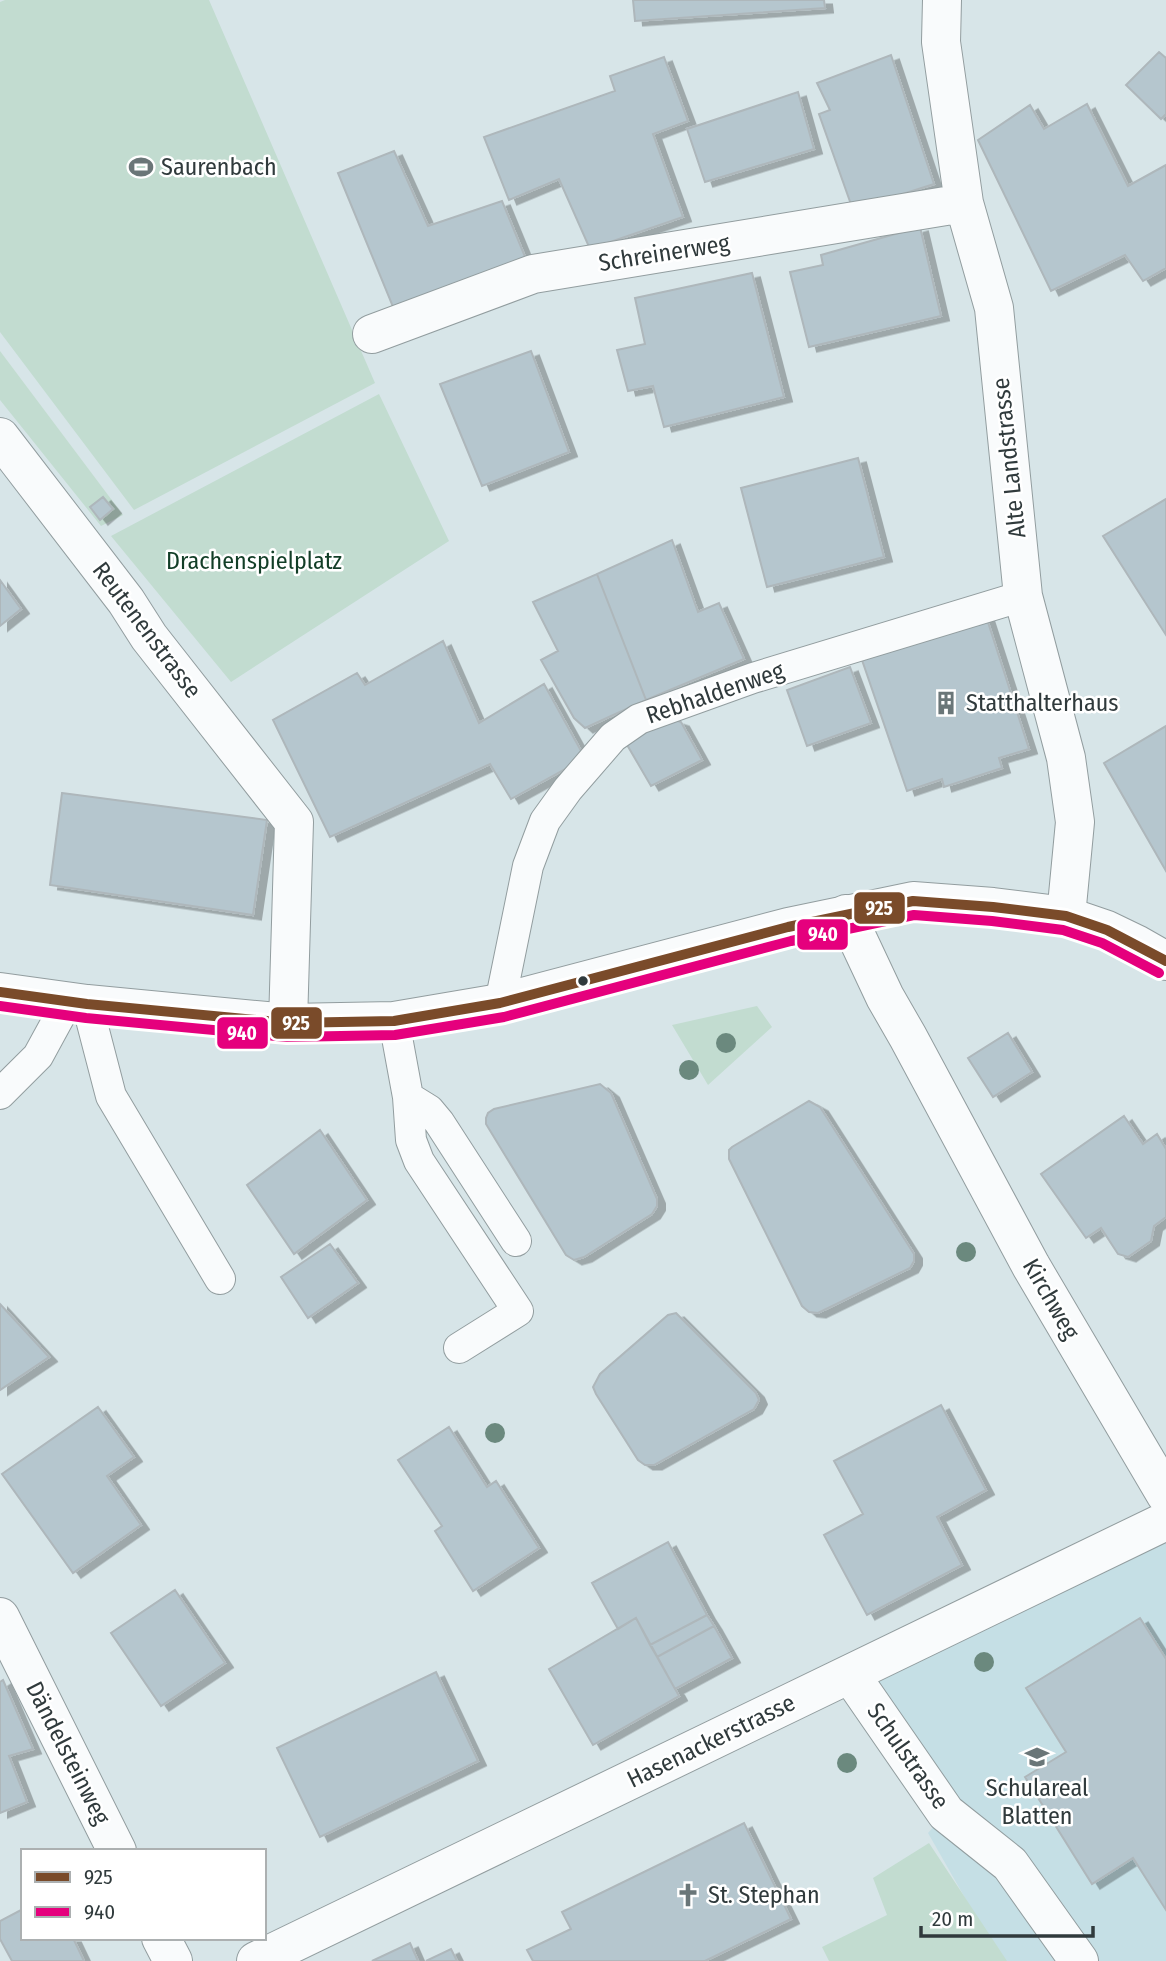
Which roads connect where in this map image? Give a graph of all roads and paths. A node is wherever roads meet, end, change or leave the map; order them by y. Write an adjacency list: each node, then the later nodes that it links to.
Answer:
1 (943, 0): 2 (street, Alte Landstrasse)
2 (964, 203): 3 (street, Schreinerweg); 5 (street, Alte Landstrasse)
3 (372, 334)
4 (0, 437): 13 (street, Reutenenstrasse)
5 (1023, 596): 7 (street, Alte Landstrasse); 11 (lane, Rebhaldenweg)
6 (846, 914): 7 (street); 11 (street); 19 (street, Kirchweg)
7 (1066, 916): 8 (street)
8 (1166, 961)
9 (0, 992): 10 (street)
10 (78, 1003): 13 (street); 14 (lane); 17 (lane)
11 (500, 1003): 12 (street)
12 (394, 1021): 13 (street); 15 (lane)
13 (288, 1023)
14 (0, 1094)
15 (408, 1097): 16 (lane); 18 (lane)
16 (516, 1241)
17 (220, 1279)
18 (459, 1348)
19 (1166, 1495)
20 (1166, 1521): 22 (street, Hasenackerstrasse)
21 (0, 1617): 23 (street, Dändelsteinweg)
22 (850, 1674): 26 (street, Hasenackerstrasse); 27 (street, Schulstrasse)
23 (116, 1849)
24 (162, 1940): 25 (street)
25 (173, 1961)
26 (256, 1961)
27 (1079, 1961)

